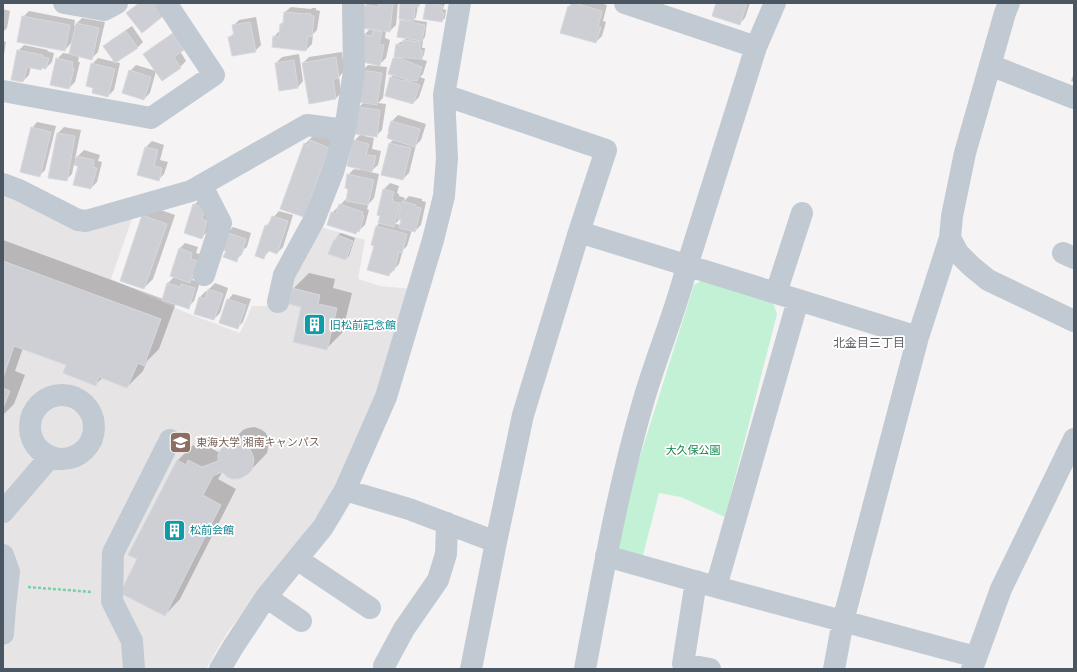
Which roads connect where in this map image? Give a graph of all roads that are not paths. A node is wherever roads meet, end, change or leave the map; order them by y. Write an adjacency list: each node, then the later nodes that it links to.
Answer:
1 (64, 3): 2 (street)
2 (118, 3)
3 (166, 3): 11 (street)
4 (353, 3): 14 (street)
5 (460, 3): 12 (street)
6 (626, 3): 9 (street)
7 (775, 3): 9 (street)
8 (1009, 3): 10 (street)
9 (756, 47): 20 (street)
10 (990, 65): 13 (street); 19 (street)
11 (3, 91)
12 (444, 94): 18 (street); 30 (street)
13 (1074, 98)
14 (345, 130): 16 (street); 24 (street)
15 (3, 184): 16 (street)
16 (202, 186): 21 (street)
17 (802, 213): 22 (street)
18 (579, 232): 20 (street); 33 (street)
19 (950, 238): 25 (street); 26 (street)
20 (687, 266): 22 (street); 35 (street)
21 (204, 275)
22 (776, 293): 23 (street)
23 (798, 300): 26 (street); 37 (street)
24 (278, 302)
25 (1074, 321)
26 (918, 338): 41 (street)
27 (1074, 439): 43 (street)
28 (170, 440): 44 (street)
29 (50, 457): 31 (street)
30 (345, 490): 32 (street); 36 (street)
31 (3, 512)
32 (447, 523): 33 (street); 46 (street)
33 (496, 542): 47 (street)
34 (3, 556): 42 (street)
35 (606, 556): 37 (street); 48 (street)
36 (297, 559): 38 (street); 39 (street)
37 (706, 584): 41 (street); 49 (street)
38 (266, 596): 40 (street); 45 (street)
39 (370, 608)
40 (301, 621)
41 (843, 621): 43 (street); 50 (street)
42 (3, 634)
43 (974, 663)
44 (134, 669)
45 (220, 669)
46 (384, 669)
47 (472, 669)
48 (585, 669)
49 (710, 669)
50 (834, 669)

